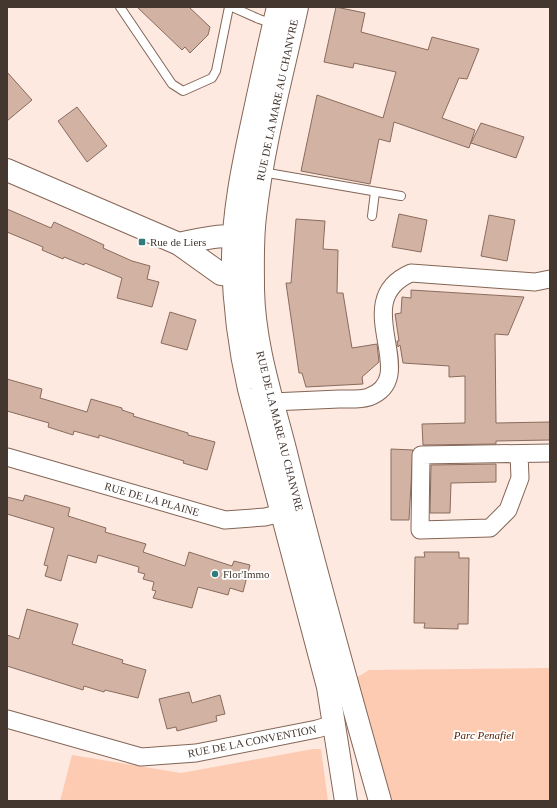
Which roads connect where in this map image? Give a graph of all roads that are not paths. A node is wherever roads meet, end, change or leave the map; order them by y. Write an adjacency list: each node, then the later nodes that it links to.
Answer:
1 (120, 7): 2 (lane)
2 (231, 7): 4 (lane)
3 (297, 7): 4 (main road, RUE DE LA MARE AU CHANVRE)
4 (282, 22): 6 (main road, RUE DE LA MARE AU CHANVRE); 11 (main road, RUE DE LA MARE AU CHANVRE)
5 (7, 170): 12 (main road)
6 (261, 172): 7 (lane); 10 (main road, RUE DE LA MARE AU CHANVRE)
7 (375, 192): 8 (lane); 9 (lane)
8 (401, 196)
9 (372, 216)
10 (255, 217): 11 (main road); 15 (main road, RUE DE LA MARE AU CHANVRE)
11 (239, 238): 12 (main road); 13 (main road, RUE DE LA MARE AU CHANVRE)
12 (179, 244): 13 (main road)
13 (238, 275): 15 (main road); 20 (main road, RUE DE LA MARE AU CHANVRE)
14 (550, 279): 16 (street)
15 (255, 314): 16 (main road, RUE DE LA MARE AU CHANVRE)
16 (272, 402): 20 (main road, RUE DE LA MARE AU CHANVRE)
17 (550, 453): 18 (street)
18 (519, 454): 18 (street)
19 (7, 458): 20 (street, RUE DE LA PLAINE)
20 (291, 511): 22 (main road, RUE DE LA MARE AU CHANVRE); 24 (main road, RUE DE LA MARE AU CHANVRE)
21 (7, 719): 22 (street, RUE DE LA CONVENTION)
22 (334, 724): 23 (main road, RUE DE LA MARE AU CHANVRE)
23 (346, 801)
24 (380, 801)

